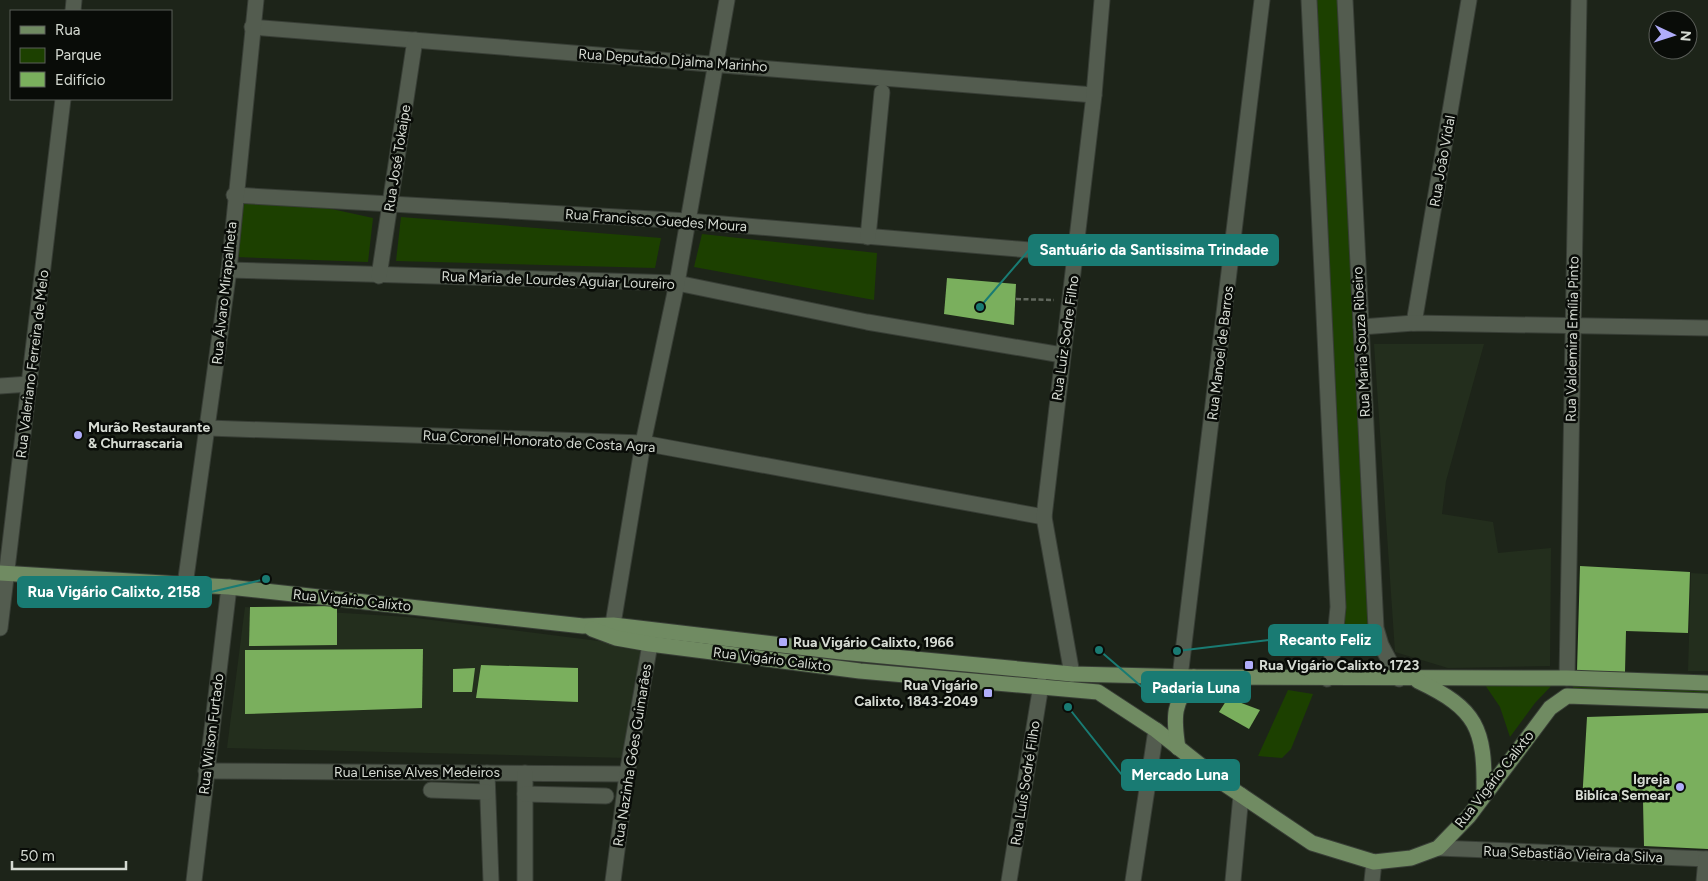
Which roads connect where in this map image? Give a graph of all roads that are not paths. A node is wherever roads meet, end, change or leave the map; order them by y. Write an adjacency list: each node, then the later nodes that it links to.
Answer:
1 (256, 0): 9 (street, Rua Álvaro Mirapalheta)
2 (727, 0): 11 (street)
3 (1102, 0): 13 (street, Rua Luiz Sodre Filho)
4 (1262, 0): 40 (street, Rua Manoel de Barros)
5 (1309, 0): 42 (street)
6 (1345, 0): 25 (street, Rua Maria Souza Ribeiro)
7 (1469, 0): 23 (street, Rua João Vidal)
8 (1578, 0): 24 (street, Rua Valdemira Emília Pinto)
9 (252, 27): 10 (street, Rua Deputado Djalma Marinho); 15 (street, Rua Álvaro Mirapalheta)
10 (415, 40): 11 (street, Rua Deputado Djalma Marinho); 16 (street, Rua José Tokaipe)
11 (716, 62): 13 (street, Rua Deputado Djalma Marinho); 17 (street)
12 (882, 92): 18 (street)
13 (1094, 94): 19 (street, Rua Luiz Sodre Filho)
14 (62, 100): 28 (street, Rua Valeriano Ferreira de Melo)
15 (234, 194): 16 (street, Rua Francisco Guedes Moura); 20 (street, Rua Álvaro Mirapalheta)
16 (390, 203): 17 (street, Rua Francisco Guedes Moura); 21 (street, Rua José Tokaipe)
17 (688, 222): 18 (street, Rua Francisco Guedes Moura); 22 (street)
18 (868, 236): 19 (street, Rua Francisco Guedes Moura)
19 (1076, 254): 27 (street, Rua Luiz Sodre Filho)
20 (229, 270): 21 (street, Rua Maria de Lourdes Aguiar Loureiro); 30 (street, Rua Álvaro Mirapalheta)
21 (379, 276): 22 (street, Rua Maria de Lourdes Aguiar Loureiro)
22 (677, 282): 27 (street, Rua Maria de Lourdes Aguiar Loureiro); 31 (street)
23 (1414, 322): 24 (street); 25 (street)
24 (1572, 326): 26 (street); 41 (street, Rua Valdemira Emília Pinto)
25 (1361, 327): 43 (street, Rua Maria Souza Ribeiro)
26 (1708, 328)
27 (1062, 355): 32 (street, Rua Luiz Sodre Filho)
28 (30, 384): 29 (street); 33 (street, Rua Valeriano Ferreira de Melo)
29 (0, 386)
30 (208, 428): 31 (street, Rua Coronel Honorato de Costa Agra); 34 (street, Rua Álvaro Mirapalheta)
31 (642, 442): 32 (street, Rua Coronel Honorato de Costa Agra); 37 (street)
32 (1044, 517): 39 (street, Rua Luiz Sodre Filho)
33 (4, 572): 34 (main road, Rua Vigário Calixto); 36 (street, Rua Valeriano Ferreira de Melo)
34 (185, 585): 35 (main road, Rua Vigário Calixto)
35 (229, 587): 37 (main road, Rua Vigário Calixto); 50 (street, Rua Wilson Furtado)
36 (0, 628)
37 (612, 631): 38 (main road, Rua Vigário Calixto)
38 (651, 637): 39 (main road, Rua Vigário Calixto); 46 (main road, Rua Vigário Calixto); 53 (street, Rua Nazinha Góes Guimarães)
39 (1072, 674): 40 (main road, Rua Vigário Calixto)
40 (1187, 677): 42 (main road, Rua Vigário Calixto); 49 (main road)
41 (1567, 678): 44 (main road, Rua Vigário Calixto); 45 (main road, Rua Vigário Calixto)
42 (1327, 679): 43 (main road, Rua Vigário Calixto)
43 (1399, 679): 44 (main road, Rua Vigário Calixto)
44 (1416, 679): 56 (main road)
45 (1708, 683)
46 (1041, 685): 48 (main road, Rua Vigário Calixto); 67 (street, Rua Luís Sodré Filho)
47 (1708, 701): 56 (main road, Rua Vigário Calixto)
48 (1156, 730): 49 (main road, Rua Vigário Calixto); 68 (street)
49 (1178, 748): 58 (main road, Rua Vigário Calixto)
50 (206, 771): 51 (street, Rua Lenise Alves Medeiros); 63 (street, Rua Wilson Furtado)
51 (487, 772): 52 (street, Rua Lenise Alves Medeiros); 55 (street)
52 (525, 773): 53 (street, Rua Lenise Alves Medeiros); 57 (street)
53 (627, 774): 66 (street, Rua Nazinha Góes Guimarães)
54 (431, 790): 55 (street)
55 (487, 792): 64 (street)
56 (1484, 793): 60 (main road, Rua Vigário Calixto)
57 (524, 794): 59 (street); 65 (street)
58 (1241, 795): 62 (main road, Rua Vigário Calixto); 69 (street)
59 (606, 796)
60 (1438, 848): 61 (street, Rua Sebastião Vieira da Silva); 62 (main road, Rua Vigário Calixto)
61 (1707, 859): 71 (street)
62 (1374, 862): 70 (street)
63 (194, 881)
64 (491, 881)
65 (525, 881)
66 (613, 881)
67 (1009, 881)
68 (1133, 881)
69 (1233, 881)
70 (1372, 881)
71 (1704, 881)

